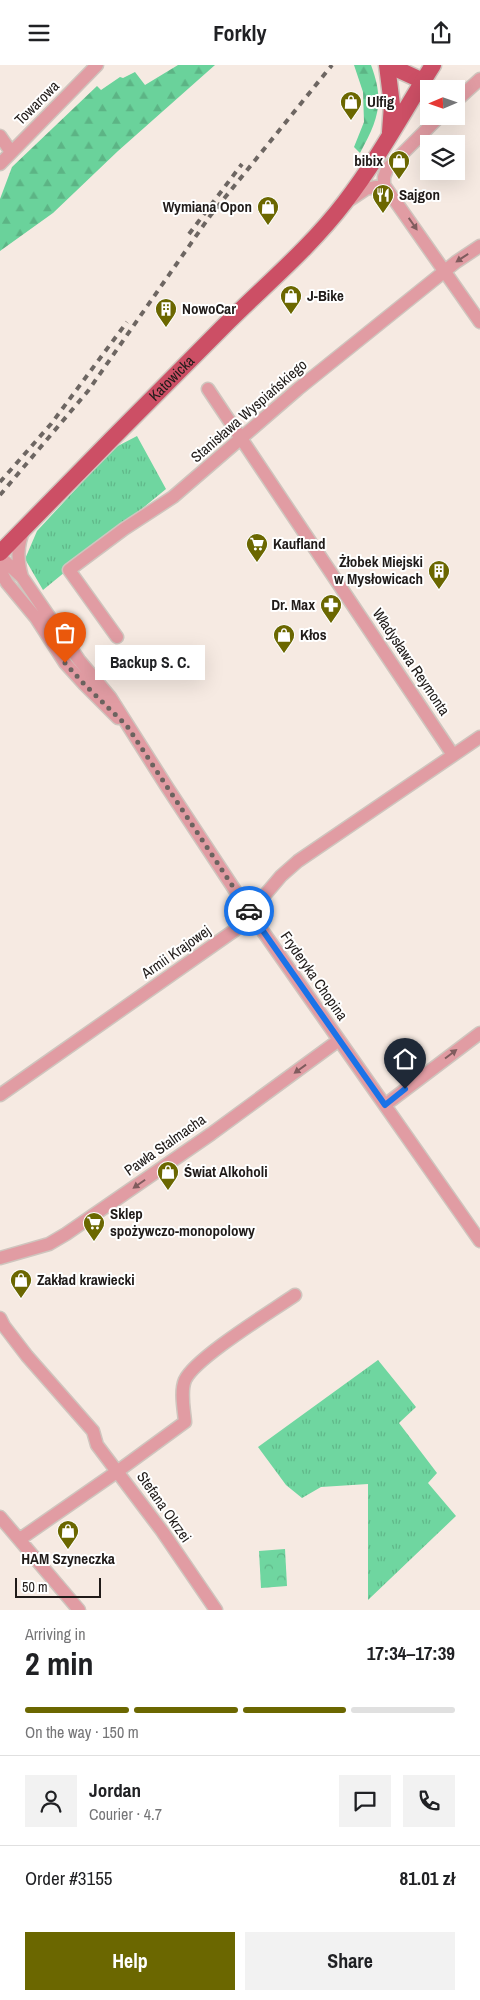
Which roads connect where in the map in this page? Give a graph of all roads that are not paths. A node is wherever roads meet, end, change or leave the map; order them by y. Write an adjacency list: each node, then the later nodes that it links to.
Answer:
1 (97, 65): 15 (street, Towarowa)
2 (387, 65): 13 (main road)
3 (395, 65): 7 (main road)
4 (417, 65): 8 (main road)
5 (433, 65): 9 (main road, Katowicka)
6 (480, 79): 11 (street)
7 (421, 80)
8 (423, 80)
9 (424, 80)
10 (420, 86): 13 (main road, Katowicka)
11 (465, 93)
12 (431, 125): 17 (street)
13 (390, 134): 18 (main road, Katowicka)
14 (0, 137): 15 (street)
15 (11, 152): 16 (street, Towarowa)
16 (0, 164)
17 (384, 185): 18 (street, Katowicka); 20 (street, one-way to 20)
18 (344, 203): 24 (main road, Katowicka)
19 (480, 245): 20 (street, Stanisława Wyspiańskiego, one-way to 20)
20 (445, 271): 21 (street); 23 (street, Stanisława Wyspiańskiego)
21 (480, 322)
22 (208, 389): 23 (street, Władysława Reymonta)
23 (242, 437): 29 (street, Stanisława Wyspiańskiego); 35 (street, Władysława Reymonta)
24 (24, 529): 25 (main road, Katowicka); 27 (street, Fryderyka Chopina)
25 (0, 555): 27 (street, Fryderyka Chopina)
26 (0, 570): 28 (street, Fryderyka Chopina)
27 (22, 577): 31 (street, Fryderyka Chopina)
28 (3, 583): 30 (street, Fryderyka Chopina)
29 (117, 637)
30 (55, 647): 31 (street, Fryderyka Chopina); 32 (street, Fryderyka Chopina)
31 (79, 660): 32 (street, Fryderyka Chopina); 33 (street, Fryderyka Chopina)
32 (84, 684): 33 (street, Fryderyka Chopina)
33 (127, 726): 36 (street, Fryderyka Chopina)
34 (480, 737): 35 (street, Armii Krajowej)
35 (453, 755): 36 (street, Armii Krajowej)
36 (250, 913): 38 (street, Fryderyka Chopina); 39 (street, Armii Krajowej)
37 (480, 1033): 40 (street, one-way to 37)
38 (339, 1041): 40 (street, Fryderyka Chopina); 42 (street, Pawła Stalmacha, one-way to 42)
39 (0, 1095)
40 (385, 1105): 41 (street, Fryderyka Chopina)
41 (480, 1241)
42 (0, 1258)
43 (295, 1295): 45 (street)
44 (0, 1318): 45 (street)
45 (118, 1471): 47 (street, Stefana Okrzei); 49 (street, Stefana Okrzei)
46 (0, 1517): 47 (street)
47 (20, 1539): 48 (street)
48 (79, 1610)
49 (216, 1610)

